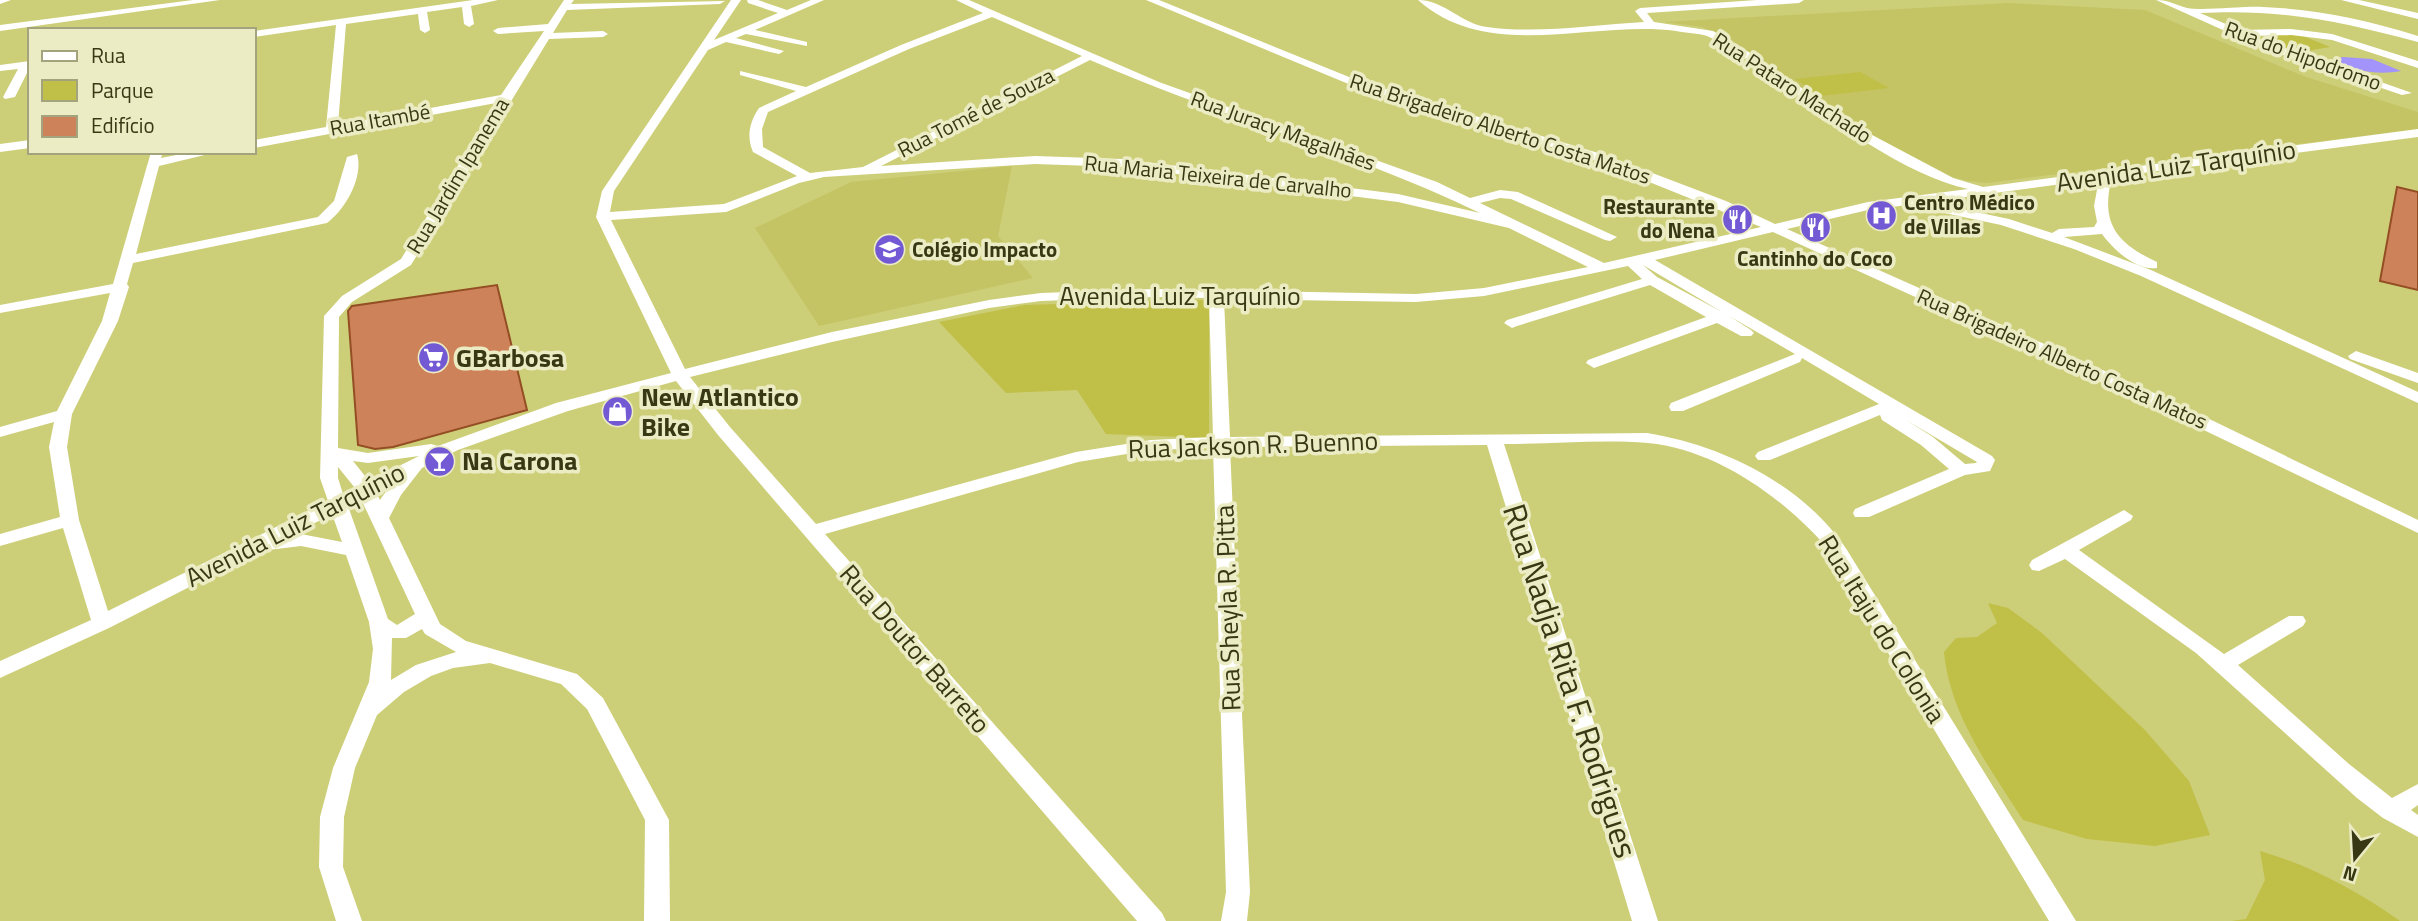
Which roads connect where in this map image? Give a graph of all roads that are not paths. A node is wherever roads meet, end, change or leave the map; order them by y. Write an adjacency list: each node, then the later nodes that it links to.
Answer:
1 (6, 0): 13 (street)
2 (215, 0): 27 (street)
3 (493, 0): 16 (street)
4 (736, 0): 38 (street)
5 (793, 0): 17 (street)
6 (819, 0): 17 (street)
7 (961, 0): 22 (street, Rua Juracy Magalhães)
8 (1151, 0): 74 (street, Rua Brigadeiro Alberto Costa Matos)
9 (1423, 0): 26 (street, Rua Pataro Machado)
10 (1800, 0): 26 (street)
11 (2161, 0): 20 (street, Rua do Hipodromo)
12 (2346, 0): 23 (street)
13 (0, 1)
14 (720, 1): 18 (street)
15 (751, 1): 21 (street)
16 (466, 4): 19 (street); 25 (street)
17 (807, 5): 21 (street)
18 (565, 6): 31 (street, Rua Jardim Ipanema)
19 (422, 10): 24 (street); 28 (street)
20 (2186, 11): 32 (street, Rua do Hipodromo); 36 (street)
21 (787, 13): 29 (street)
22 (990, 14): 40 (street, Rua Juracy Magalhães); 45 (street)
23 (2418, 16)
24 (341, 22): 33 (street); 51 (street)
25 (469, 24)
26 (1651, 25): 62 (street, Rua Pataro Machado)
27 (0, 28)
28 (425, 30)
29 (745, 30): 35 (street); 37 (street)
30 (498, 31): 31 (street)
31 (548, 31): 34 (street); 48 (street, Rua Jardim Ipanema)
32 (2236, 33): 42 (street); 46 (street, Rua do Hipodromo)
33 (256, 34)
34 (603, 34)
35 (724, 39): 38 (street); 39 (street)
36 (2418, 39)
37 (803, 44)
38 (705, 47): 70 (street)
39 (779, 51)
40 (1088, 57): 59 (street, Rua Tomé de Souza); 68 (street, Rua Juracy Magalhães)
41 (27, 64): 43 (street); 47 (street)
42 (2418, 65)
43 (0, 68)
44 (744, 73): 45 (street)
45 (804, 90): 61 (street)
46 (2412, 91): 49 (street, Rua do Hipodromo)
47 (9, 97)
48 (505, 98): 51 (street, Rua Itambé); 102 (street, Rua Jardim Ipanema)
49 (2418, 98)
50 (2412, 119): 52 (street)
51 (332, 129): 54 (street, Rua Itambé)
52 (2416, 134): 60 (street, Avenida Luiz Tarquínio)
53 (28, 144): 55 (street)
54 (256, 144)
55 (0, 148)
56 (193, 154): 58 (street)
57 (353, 157): 77 (street)
58 (156, 158): 77 (street)
59 (864, 169): 61 (street, Rua Maria Teixeira de Carvalho); 73 (street, Rua Maria Teixeira de Carvalho)
60 (2106, 176): 63 (street, Avenida Luiz Tarquínio); 66 (street)
61 (808, 177): 70 (street, Rua Maria Teixeira de Carvalho)
62 (1949, 181): 64 (street, Rua Pataro Machado); 65 (street, Rua Pataro Machado)
63 (2059, 182): 64 (street, Avenida Luiz Tarquínio); 66 (street)
64 (1984, 190): 65 (street, Avenida Luiz Tarquínio); 69 (street)
65 (1960, 194): 67 (street, Avenida Luiz Tarquínio); 69 (street, Rua Pataro Machado)
66 (2098, 199): 72 (street)
67 (1907, 200): 71 (street); 74 (street, Avenida Luiz Tarquínio)
68 (1471, 202): 73 (street, Rua Juracy Magalhães); 76 (street)
69 (1973, 204): 71 (street, Rua Pataro Machado)
70 (603, 217): 92 (street)
71 (2004, 222): 75 (street)
72 (2103, 223): 75 (street); 93 (street)
73 (1508, 224): 79 (street, Rua Juracy Magalhães)
74 (1770, 227): 78 (street, Avenida Luiz Tarquínio); 112 (street, Rua Brigadeiro Alberto Costa Matos)
75 (2030, 229): 94 (street)
76 (1610, 237)
77 (130, 259): 81 (street)
78 (1637, 261): 79 (street, Avenida Luiz Tarquínio); 80 (street); 82 (street)
79 (1602, 268): 84 (street, Avenida Luiz Tarquínio)
80 (1652, 280): 83 (street); 88 (street)
81 (122, 287): 85 (street); 97 (street)
82 (1691, 288): 83 (street); 86 (street)
83 (1671, 291): 87 (street)
84 (1216, 294): 92 (street, Avenida Luiz Tarquínio); 100 (street, Rua Sheyla R. Pitta)
85 (0, 309)
86 (1733, 312): 87 (street); 89 (street)
87 (1717, 317): 89 (street); 91 (street)
88 (1512, 323)
89 (1763, 336): 90 (street); 96 (street)
90 (1794, 359): 95 (street); 96 (street)
91 (1594, 363)
92 (680, 375): 101 (street, Avenida Luiz Tarquínio); 113 (street, Rua Doutor Barreto)
93 (2418, 379): 94 (street)
94 (2411, 394)
95 (1677, 407)
96 (1884, 407): 103 (street); 105 (street); 105 (street)
97 (64, 414): 98 (street); 111 (street)
98 (0, 432)
99 (1494, 440): 100 (street, Rua Jackson R. Buenno); 134 (street, Rua Nadja Rita F. Rodrigues); 135 (street, Rua Itaju do Colonia)
100 (1222, 442): 113 (street, Rua Jackson R. Buenno); 133 (street, Rua Sheyla R. Pitta)
101 (452, 446): 102 (street); 104 (street, Avenida Luiz Tarquínio)
102 (331, 455): 106 (street); 107 (street, Rua Jardim Ipanema)
103 (1764, 456)
104 (419, 461): 106 (street, Avenida Luiz Tarquínio); 110 (street)
105 (1961, 470): 108 (street)
106 (365, 488): 107 (street, Avenida Luiz Tarquínio); 110 (street)
107 (335, 503): 115 (street, Rua Jardim Ipanema); 116 (street, Avenida Luiz Tarquínio)
108 (1861, 513)
109 (2124, 516): 117 (street)
110 (380, 517): 119 (street)
111 (70, 520): 114 (street); 122 (street)
112 (2418, 527)
113 (813, 531): 132 (street, Rua Doutor Barreto)
114 (0, 540)
115 (351, 550): 116 (street); 121 (street, Rua Jardim Ipanema)
116 (240, 551): 122 (street, Avenida Luiz Tarquínio)
117 (2067, 551): 118 (street); 124 (street)
118 (2039, 565)
119 (426, 617): 121 (street); 123 (street)
120 (2296, 621): 124 (street)
121 (379, 622): 126 (street, Rua Jardim Ipanema)
122 (102, 623): 125 (street, Avenida Luiz Tarquínio)
123 (491, 656): 126 (street); 131 (street)
124 (2223, 664): 128 (street)
125 (0, 670)
126 (368, 714): 130 (street)
127 (2418, 793): 128 (street)
128 (2391, 811): 129 (street)
129 (2418, 827)
130 (349, 921)
131 (657, 921)
132 (1153, 921)
133 (1234, 921)
134 (1645, 921)
135 (2063, 921)

